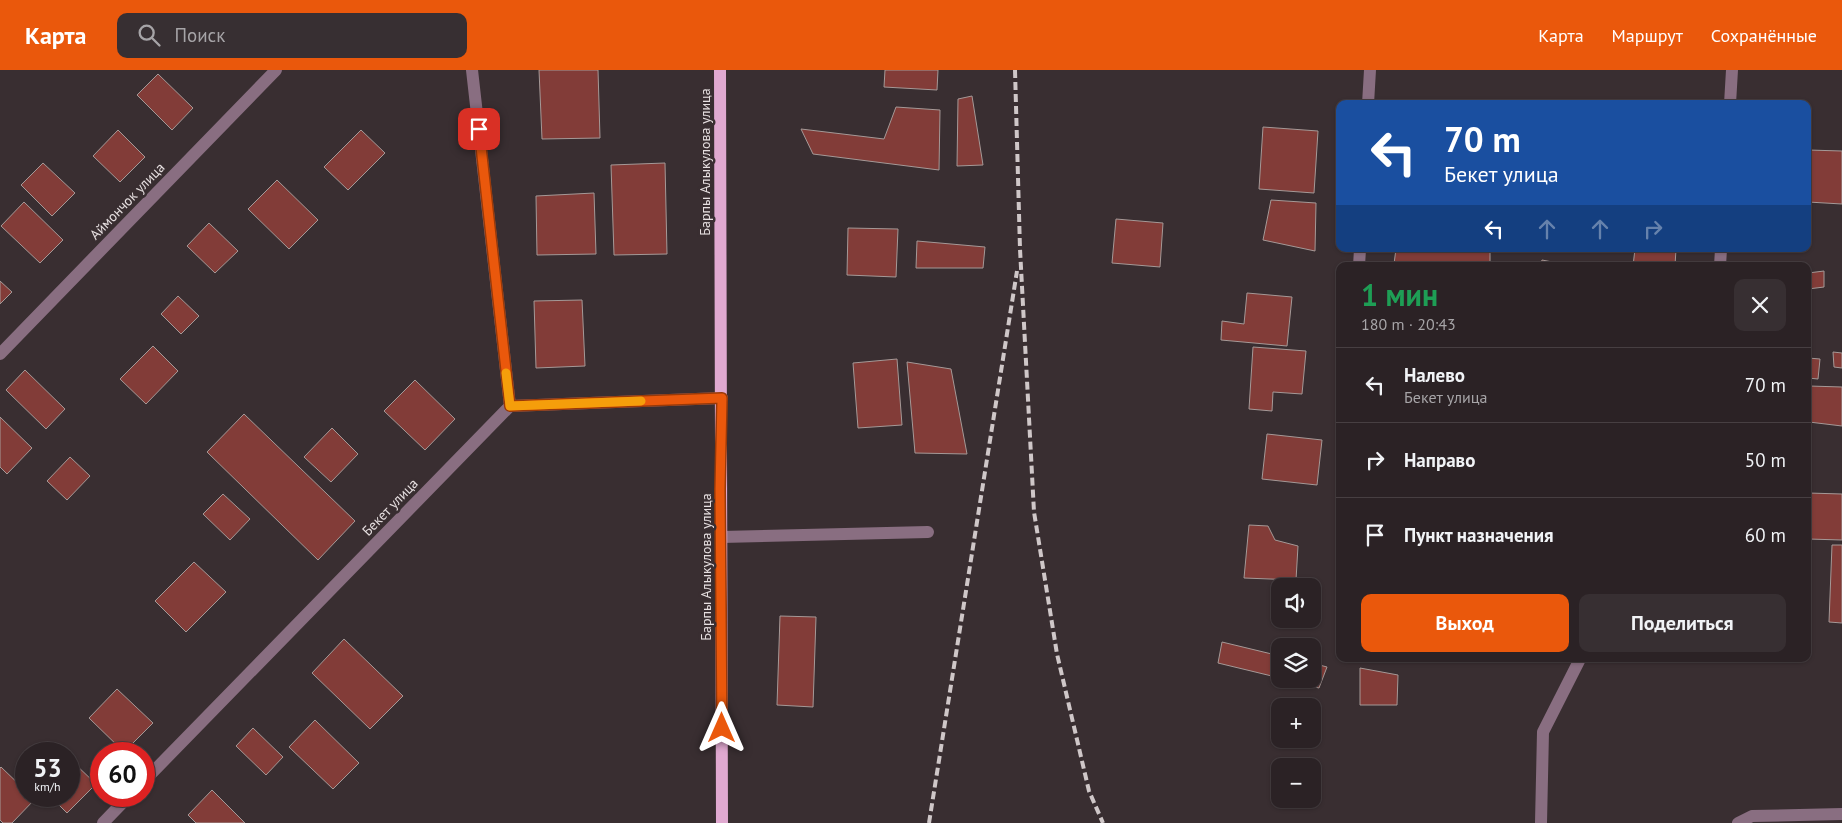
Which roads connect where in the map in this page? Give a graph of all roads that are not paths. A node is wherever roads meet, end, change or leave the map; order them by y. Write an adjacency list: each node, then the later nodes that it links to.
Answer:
1 (276, 70): 8 (street, Аймончок улица)
2 (472, 70): 10 (street)
3 (720, 70): 9 (main road, Барпы Алыкулова улица)
4 (1370, 70): 6 (street)
5 (1732, 70): 7 (street)
6 (1368, 100)
7 (1730, 100)
8 (0, 354)
9 (722, 398): 10 (street); 12 (main road, Барпы Алыкулова улица)
10 (510, 406): 14 (street, Бекет улица)
11 (928, 532): 12 (street)
12 (721, 537): 18 (main road, Барпы Алыкулова улица)
13 (1578, 662): 19 (street)
14 (155, 770)
15 (118, 807): 17 (street)
16 (1842, 814): 20 (street)
17 (103, 823)
18 (722, 823)
19 (1541, 823)
20 (1738, 823)

